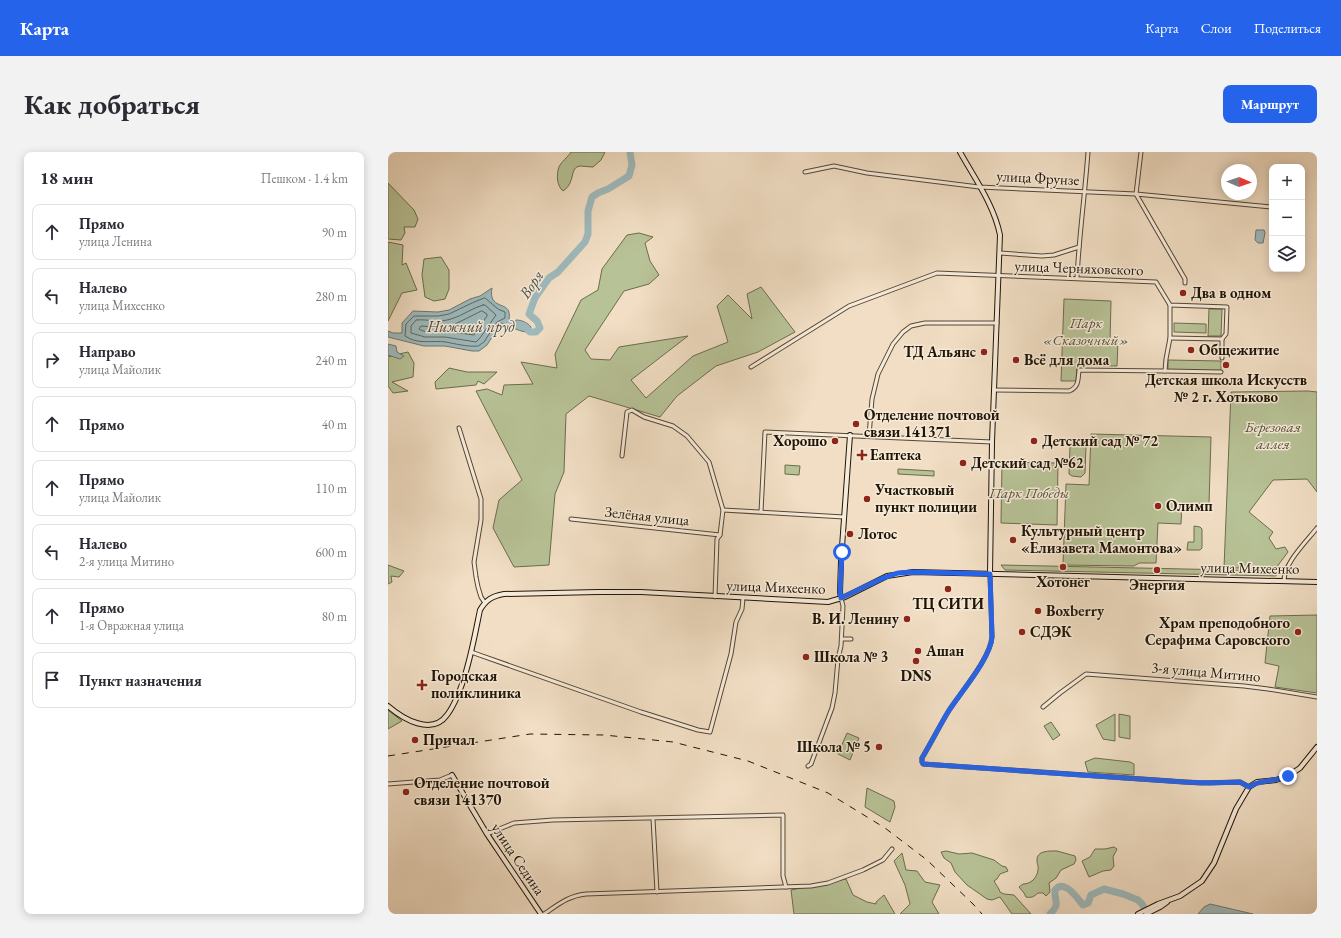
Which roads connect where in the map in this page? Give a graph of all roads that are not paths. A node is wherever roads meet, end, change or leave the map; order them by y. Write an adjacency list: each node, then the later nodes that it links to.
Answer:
1 (960, 152): 5 (street)
2 (1088, 152): 6 (street)
3 (1141, 152): 7 (street)
4 (804, 172): 5 (street, улица Фрунзе)
5 (979, 187): 6 (street, улица Фрунзе); 10 (street)
6 (1085, 192): 7 (street, улица Фрунзе); 9 (street)
7 (1136, 194): 8 (street, улица Фрунзе); 13 (street)
8 (1269, 207)
9 (1079, 247): 10 (street); 12 (street)
10 (1000, 253): 11 (street)
11 (999, 275): 12 (street, улица Черняховского); 15 (street); 19 (street, улица Черняховского)
12 (1077, 278): 14 (street, улица Черняховского)
13 (1185, 283)
14 (1170, 305): 16 (street); 17 (street)
15 (997, 323): 22 (street); 25 (street)
16 (1170, 338): 17 (street); 20 (street)
17 (1222, 339): 18 (street)
18 (1222, 358)
19 (751, 367)
20 (1166, 372): 21 (street); 22 (street)
21 (1221, 372)
22 (994, 390): 26 (street)
23 (459, 428): 40 (street)
24 (850, 435): 25 (street); 29 (street); 30 (street)
25 (869, 436): 26 (street)
26 (992, 442): 34 (street)
27 (622, 456): 28 (street)
28 (723, 510): 29 (street); 33 (street)
29 (761, 512): 30 (street)
30 (844, 517): 39 (street)
31 (571, 519): 33 (street, Зелёная улица)
32 (1317, 528): 35 (street)
33 (720, 535): 37 (street)
34 (990, 574): 35 (street, улица Михеенко); 39 (street, улица Михеенко); 51 (street)
35 (1284, 581): 36 (street, улица Михеенко)
36 (1317, 582)
37 (715, 597): 38 (street, улица Михеенко); 40 (street, улица Михеенко)
38 (743, 598): 39 (street, улица Михеенко); 43 (street)
39 (841, 598): 41 (street)
40 (485, 603): 43 (street)
41 (842, 639): 42 (street); 48 (street)
42 (851, 639)
43 (471, 652): 45 (street)
44 (1317, 697): 46 (street, 3-я улица Митино)
45 (388, 706)
46 (1043, 707)
47 (1317, 747): 51 (street)
48 (808, 766)
49 (452, 775): 50 (street); 53 (street, улица Седина)
50 (388, 784)
51 (1249, 787): 57 (street)
52 (653, 818): 53 (street); 55 (street); 56 (street)
53 (487, 834): 58 (street, улица Седина)
54 (892, 849): 55 (street)
55 (786, 887): 56 (street)
56 (657, 892): 58 (street)
57 (1159, 905): 59 (street); 60 (street)
58 (542, 914)
59 (1138, 914)
60 (1146, 914)

